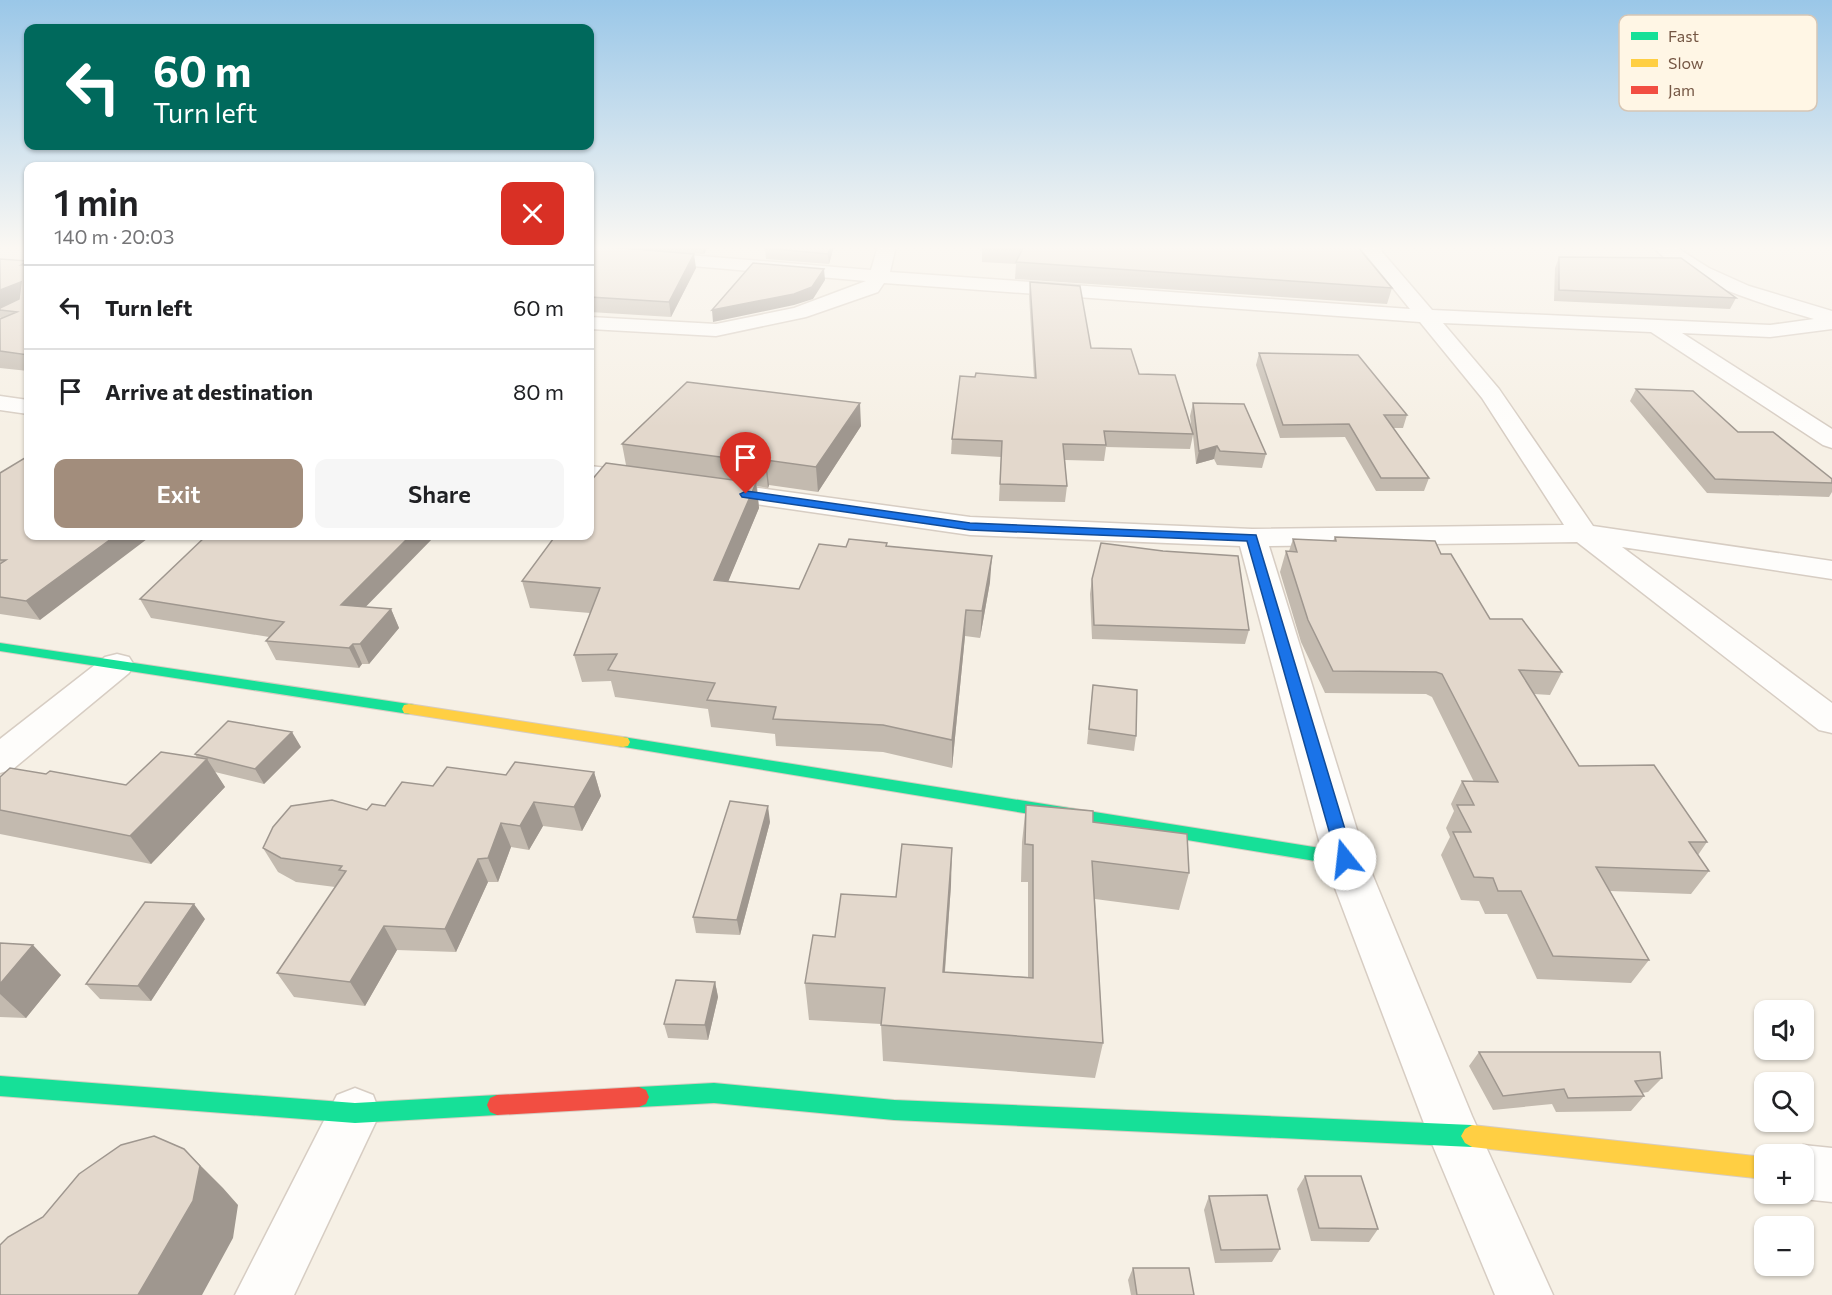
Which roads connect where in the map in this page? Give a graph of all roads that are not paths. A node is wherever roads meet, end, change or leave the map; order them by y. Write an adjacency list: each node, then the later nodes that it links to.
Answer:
1 (820, 306): 7 (street)
2 (1293, 306): 5 (street)
3 (1420, 306): 5 (street)
4 (1793, 306): 6 (street)
5 (1428, 316): 9 (street); 14 (street)
6 (1832, 317)
7 (594, 323)
8 (1832, 323): 9 (street)
9 (1657, 327): 12 (street)
10 (0, 403): 11 (street)
11 (24, 406)
12 (1832, 440)
13 (594, 474): 15 (street)
14 (1584, 533): 15 (street); 16 (street); 19 (street)
15 (1252, 538): 21 (street)
16 (1832, 570)
17 (0, 647): 18 (street)
18 (117, 665): 20 (street); 21 (street)
19 (1832, 721)
20 (0, 759)
21 (1345, 859): 24 (street)
22 (0, 1086): 23 (street)
23 (355, 1113): 24 (street); 28 (street)
24 (1454, 1134): 25 (street); 29 (street)
25 (1754, 1167)
26 (1814, 1173): 27 (street)
27 (1832, 1175)
28 (264, 1295)
29 (1524, 1295)

